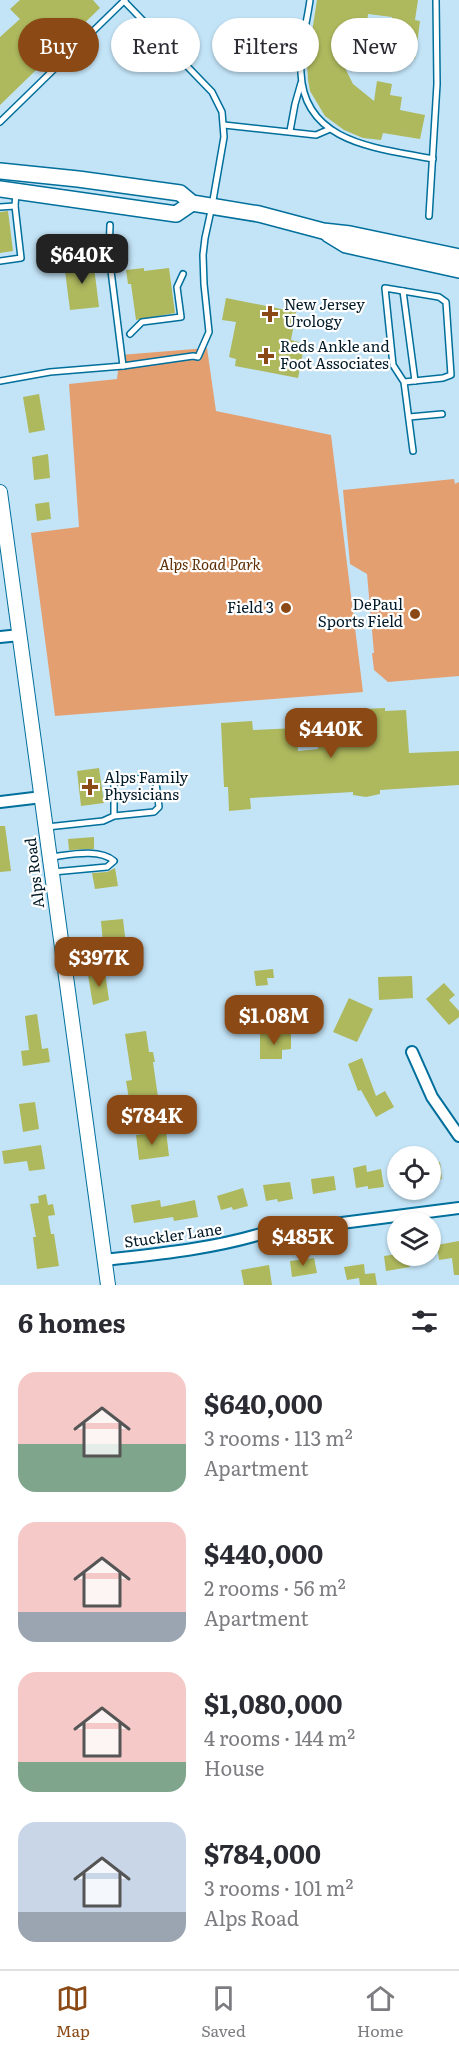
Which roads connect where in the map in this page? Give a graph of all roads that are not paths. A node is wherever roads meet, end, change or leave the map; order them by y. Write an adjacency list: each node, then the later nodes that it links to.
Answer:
1 (310, 0): 4 (lane)
2 (436, 0): 9 (lane)
3 (125, 1): 5 (lane); 6 (lane)
4 (302, 82): 7 (lane); 8 (lane)
5 (0, 122)
6 (224, 125): 8 (lane); 14 (lane)
7 (330, 129): 8 (lane); 9 (lane)
8 (290, 131)
9 (433, 159): 16 (lane)
10 (0, 171): 13 (main road)
11 (0, 189): 12 (main road)
12 (15, 198): 13 (main road); 15 (lane); 18 (lane)
13 (192, 203): 14 (main road)
14 (212, 206): 20 (main road); 29 (lane)
15 (0, 207)
16 (429, 216)
17 (9, 220): 18 (lane)
18 (16, 220): 21 (lane)
19 (110, 225): 29 (lane)
20 (323, 231): 23 (main road); 25 (main road)
21 (18, 236): 22 (lane); 24 (lane)
22 (11, 237)
23 (459, 257)
24 (0, 261)
25 (459, 270)
26 (183, 274): 28 (lane)
27 (403, 291): 31 (lane); 31 (lane); 32 (lane)
28 (130, 334)
29 (123, 366): 30 (lane)
30 (0, 381)
31 (415, 381): 32 (lane)
32 (404, 382): 34 (lane)
33 (442, 414): 34 (lane)
34 (409, 417): 35 (lane)
35 (413, 451)
36 (0, 492): 37 (main road, Alps Road)
37 (20, 635): 38 (street); 39 (main road, Alps Road)
38 (0, 637)
39 (42, 797): 40 (street); 42 (main road, Alps Road)
40 (0, 802)
41 (114, 816): 41 (lane); 42 (lane)
42 (45, 827): 43 (main road, Alps Road)
43 (50, 865): 43 (lane); 47 (main road, Alps Road)
44 (412, 1052): 45 (street)
45 (459, 1136)
46 (459, 1208): 47 (street, Stuckler Lane)
47 (104, 1260): 48 (main road, Alps Road)
48 (108, 1285)

